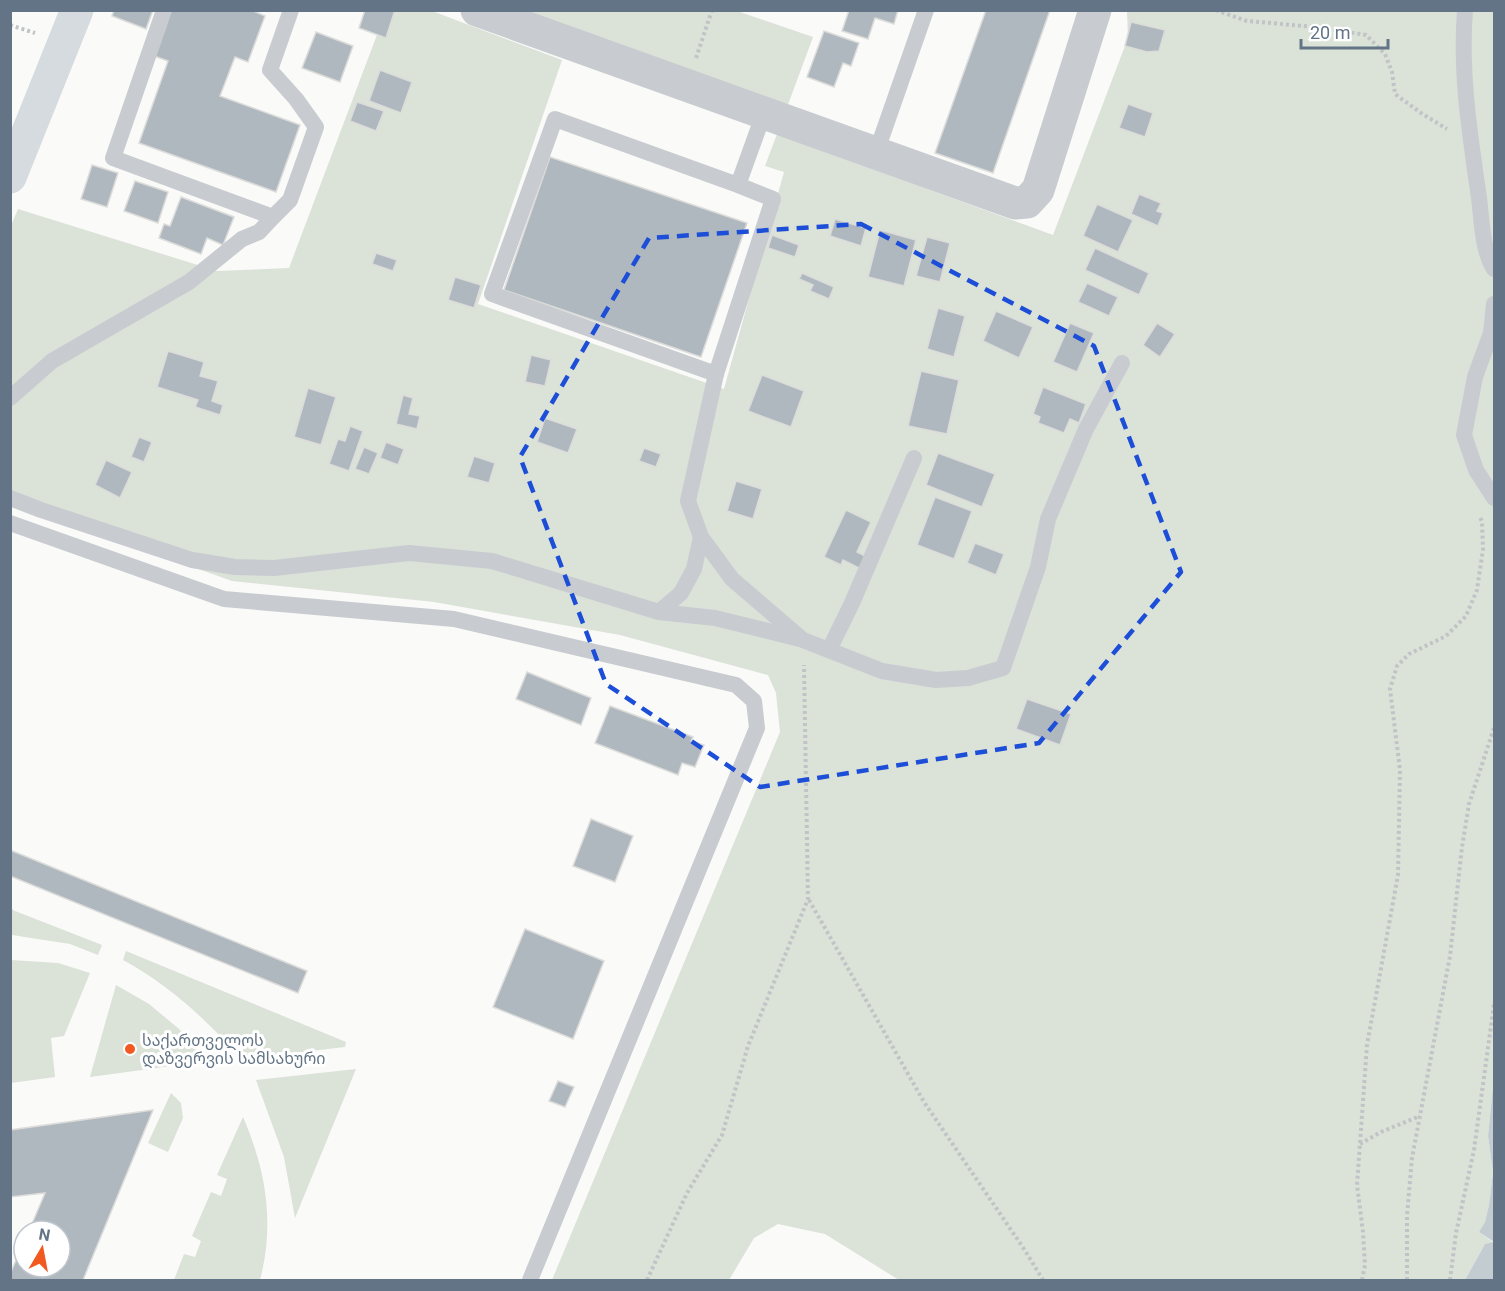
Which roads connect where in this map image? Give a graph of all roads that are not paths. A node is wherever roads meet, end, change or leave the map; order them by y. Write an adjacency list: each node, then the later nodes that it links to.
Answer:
1 (77, 10): 10 (main road)
2 (164, 10): 12 (lane)
3 (291, 10): 12 (lane)
4 (477, 10): 8 (street)
5 (926, 10): 9 (lane)
6 (1095, 10): 9 (street)
7 (1465, 10): 13 (lane)
8 (764, 113): 9 (street); 11 (lane)
9 (876, 153)
10 (10, 177)
11 (738, 185): 16 (lane); 16 (lane)
12 (273, 217): 17 (lane)
13 (1494, 269)
14 (1494, 304): 20 (lane)
15 (1122, 363): 25 (lane)
16 (716, 374): 22 (lane)
17 (10, 398)
18 (914, 458): 25 (lane)
19 (10, 498): 23 (lane)
20 (1494, 498)
21 (10, 523): 26 (lane)
22 (701, 537): 23 (lane); 24 (lane)
23 (659, 612): 24 (lane)
24 (803, 640): 25 (lane)
25 (829, 650)
26 (530, 1281)

